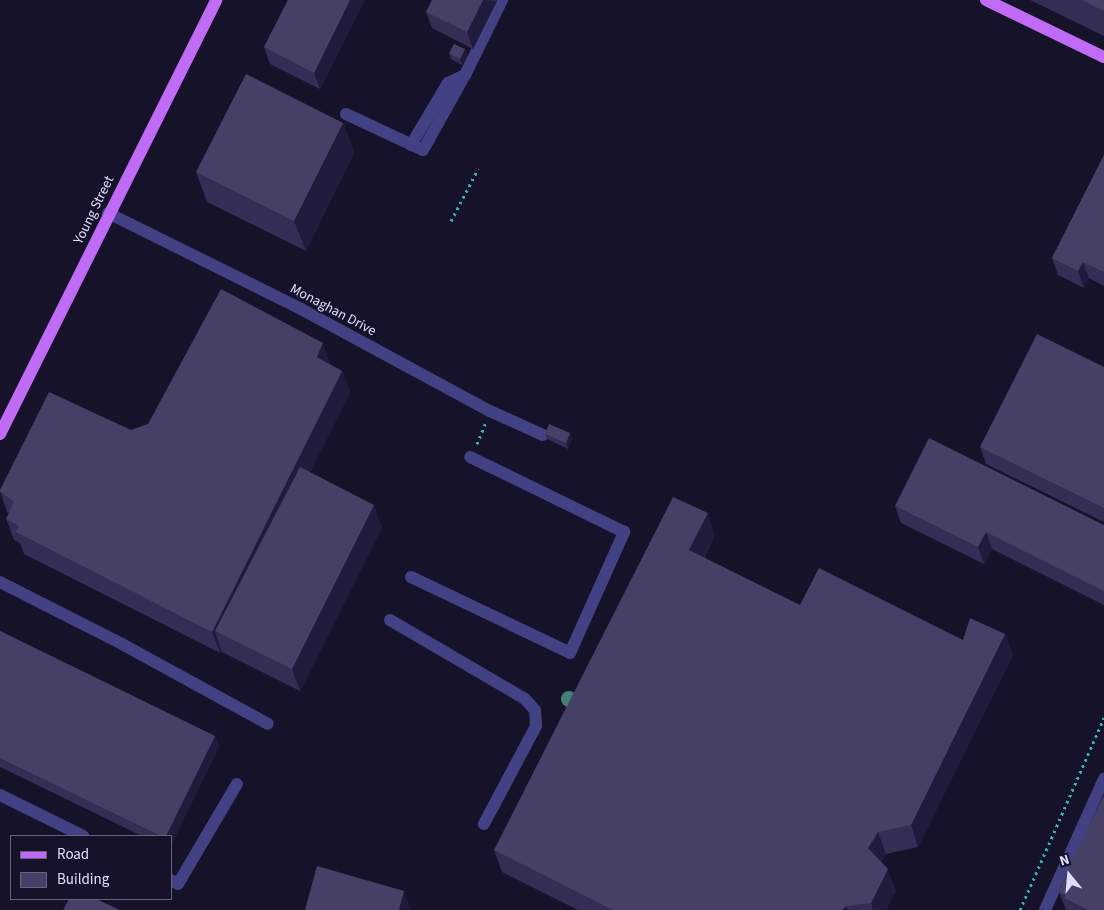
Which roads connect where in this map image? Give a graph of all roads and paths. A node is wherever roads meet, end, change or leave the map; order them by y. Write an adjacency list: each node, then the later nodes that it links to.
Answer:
1 (216, 0): 7 (main road, Young Street)
2 (502, 0): 5 (street)
3 (986, 0): 4 (main road)
4 (1104, 57)
5 (346, 114)
6 (478, 169): 8 (path)
7 (108, 213): 9 (main road, Young Street); 10 (street, Monaghan Drive)
8 (451, 221)
9 (0, 434)
10 (543, 435)
11 (470, 457): 12 (street)
12 (411, 577)
13 (0, 582): 16 (street)
14 (390, 620): 20 (street)
15 (1104, 718): 23 (path)
16 (268, 724)
17 (1104, 779): 24 (street)
18 (237, 784): 22 (street)
19 (0, 795): 21 (street)
20 (484, 824)
21 (81, 835)
22 (172, 881)
23 (1020, 910)
24 (1045, 910)

